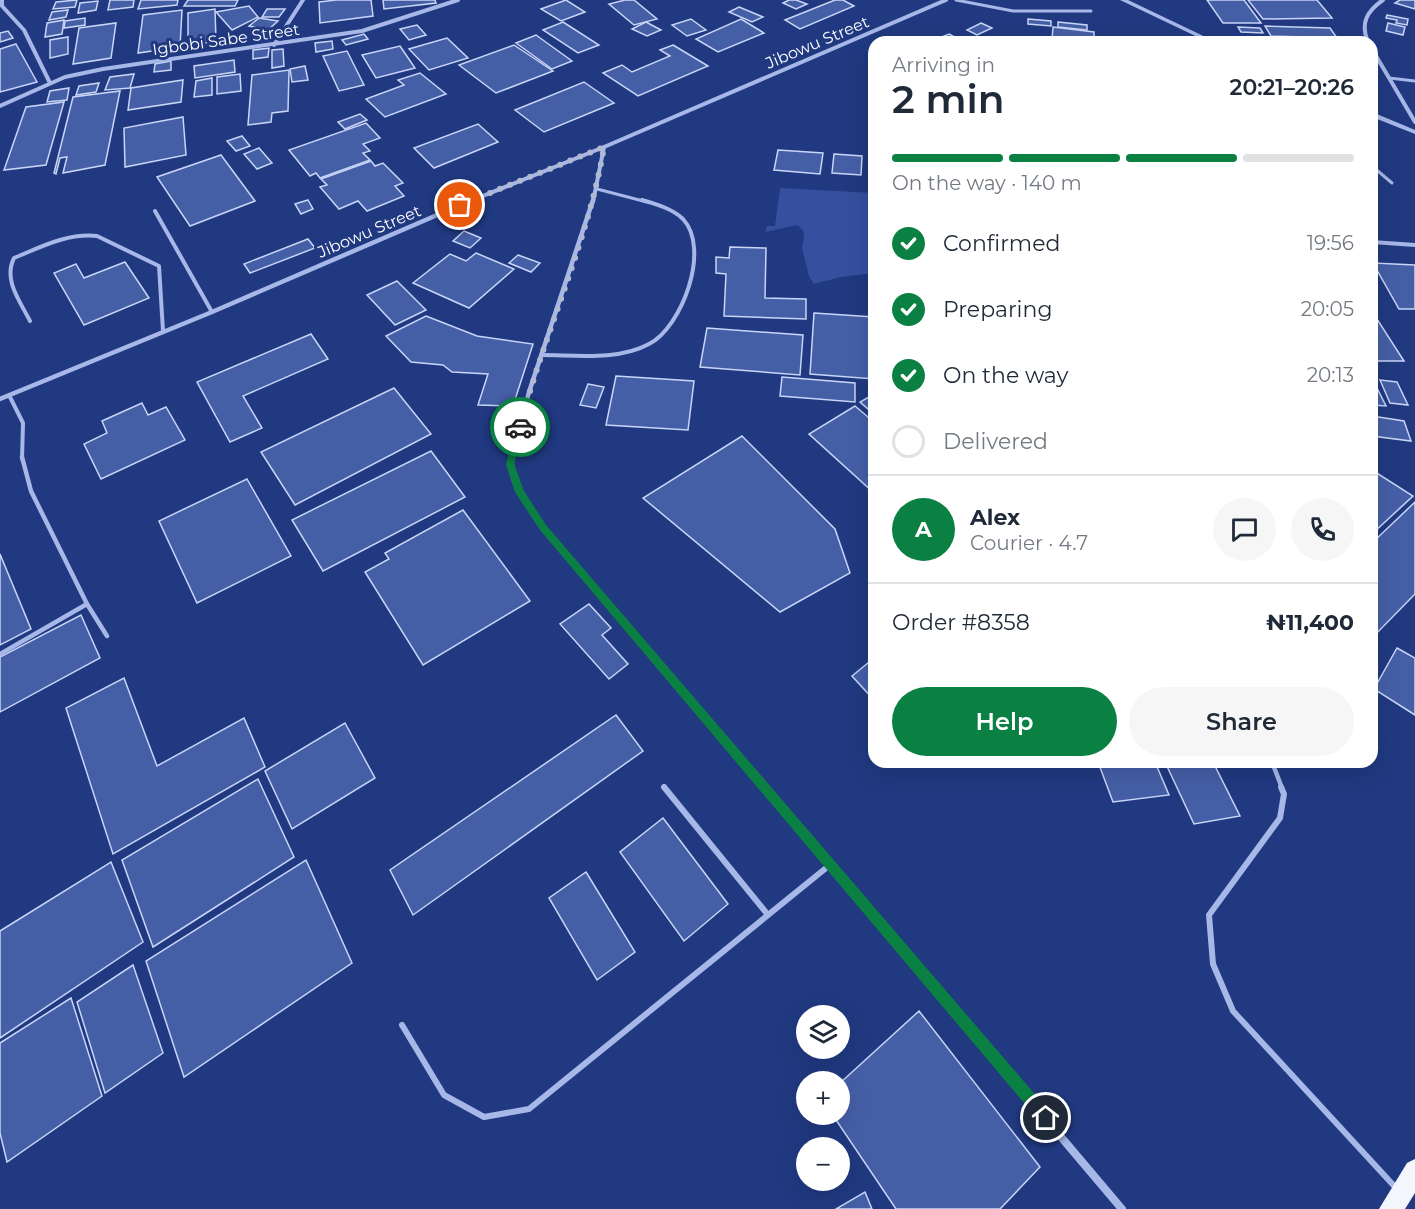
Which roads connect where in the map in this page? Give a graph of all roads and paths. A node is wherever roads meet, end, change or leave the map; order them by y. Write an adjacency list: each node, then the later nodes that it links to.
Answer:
1 (2, 0): 15 (street)
2 (303, 0): 11 (street)
3 (458, 0): 11 (street, Igbobi Sabe Street)
4 (946, 0): 20 (street, Jibowu Street)
5 (956, 0): 8 (lane)
6 (1123, 0): 9 (street)
7 (1383, 0): 10 (street)
8 (1091, 11)
9 (1200, 36)
10 (1366, 36)
11 (274, 45): 15 (street, Igbobi Sabe Street)
12 (1378, 60): 13 (street)
13 (1389, 78): 14 (lane); 18 (street)
14 (1415, 81)
15 (50, 83): 16 (street, Igbobi Sabe Street)
16 (0, 105)
17 (1378, 117): 19 (street)
18 (1415, 122)
19 (1415, 132)
20 (604, 147): 23 (street); 27 (street, Jibowu Street)
21 (1378, 171): 22 (lane)
22 (1392, 183)
23 (597, 189): 30 (street); 30 (lane)
24 (155, 211): 27 (lane)
25 (1378, 242): 26 (lane)
26 (1415, 245)
27 (212, 312): 29 (street, Jibowu Street)
28 (30, 321): 29 (lane)
29 (163, 331): 31 (street, Jibowu Street)
30 (541, 355): 38 (street)
31 (9, 395): 32 (street, Jibowu Street); 33 (lane)
32 (0, 399)
33 (87, 603): 34 (lane); 35 (lane)
34 (106, 636)
35 (0, 654)
36 (1274, 768): 42 (lane)
37 (663, 787): 39 (lane)
38 (831, 864): 39 (lane); 43 (street)
39 (768, 915): 40 (lane)
40 (402, 1025)
41 (1415, 1171): 42 (highway)
42 (1396, 1201)
43 (1122, 1209)

